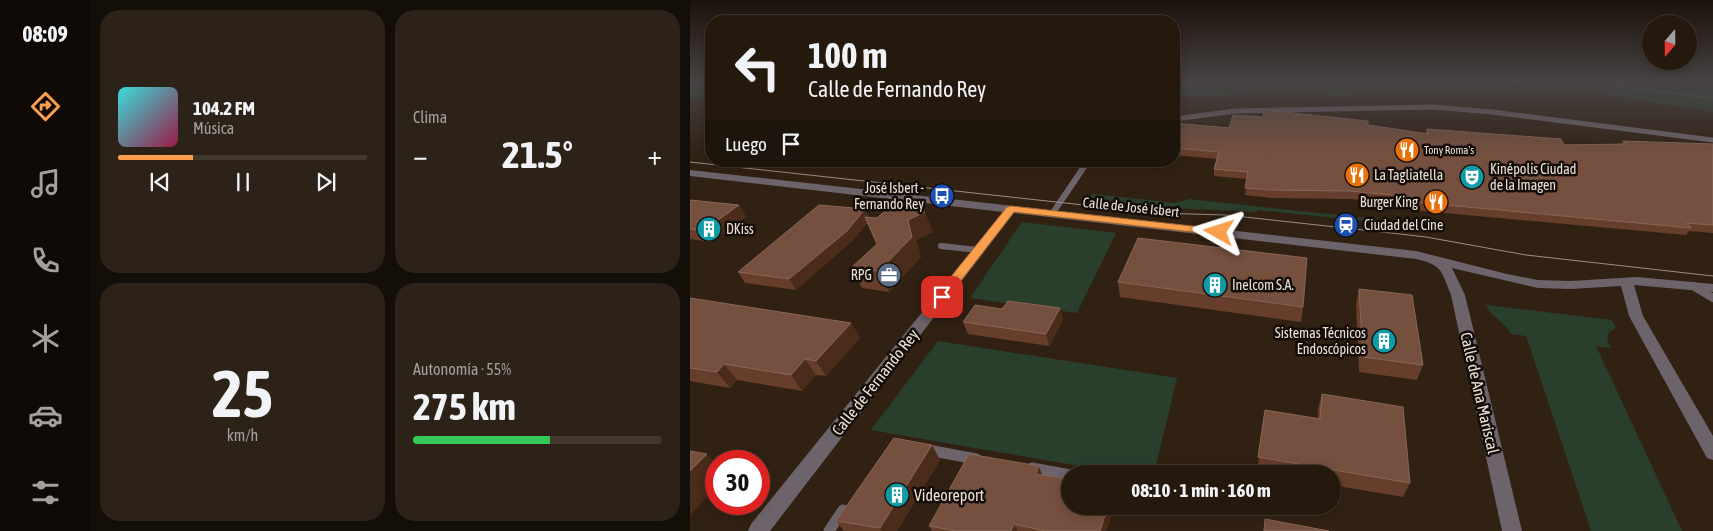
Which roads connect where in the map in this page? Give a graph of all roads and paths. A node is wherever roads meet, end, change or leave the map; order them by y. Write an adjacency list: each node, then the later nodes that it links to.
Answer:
1 (1180, 118): 2 (lane)
2 (1713, 140)
3 (1084, 167): 6 (lane)
4 (690, 173): 5 (street, Calle de José Isbert)
5 (1011, 209): 6 (street, Calle de José Isbert); 8 (street, Calle de Fernando Rey)
6 (1052, 214): 9 (street, Calle de José Isbert)
7 (942, 246): 8 (lane)
8 (978, 250): 20 (street, Calle de Fernando Rey)
9 (1438, 260): 10 (street, Calle de José Isbert); 22 (street, Calle de Ana Mariscal)
10 (1626, 281): 11 (street, Calle de José Isbert); 15 (street)
11 (1692, 286): 12 (street, Calle de José Isbert); 13 (lane)
12 (1713, 288)
13 (1713, 298)
14 (919, 449): 16 (lane)
15 (1713, 452)
16 (985, 460)
17 (1023, 467): 18 (lane)
18 (1061, 473)
19 (851, 499): 21 (lane)
20 (758, 531)
21 (828, 531)
22 (1512, 531)

